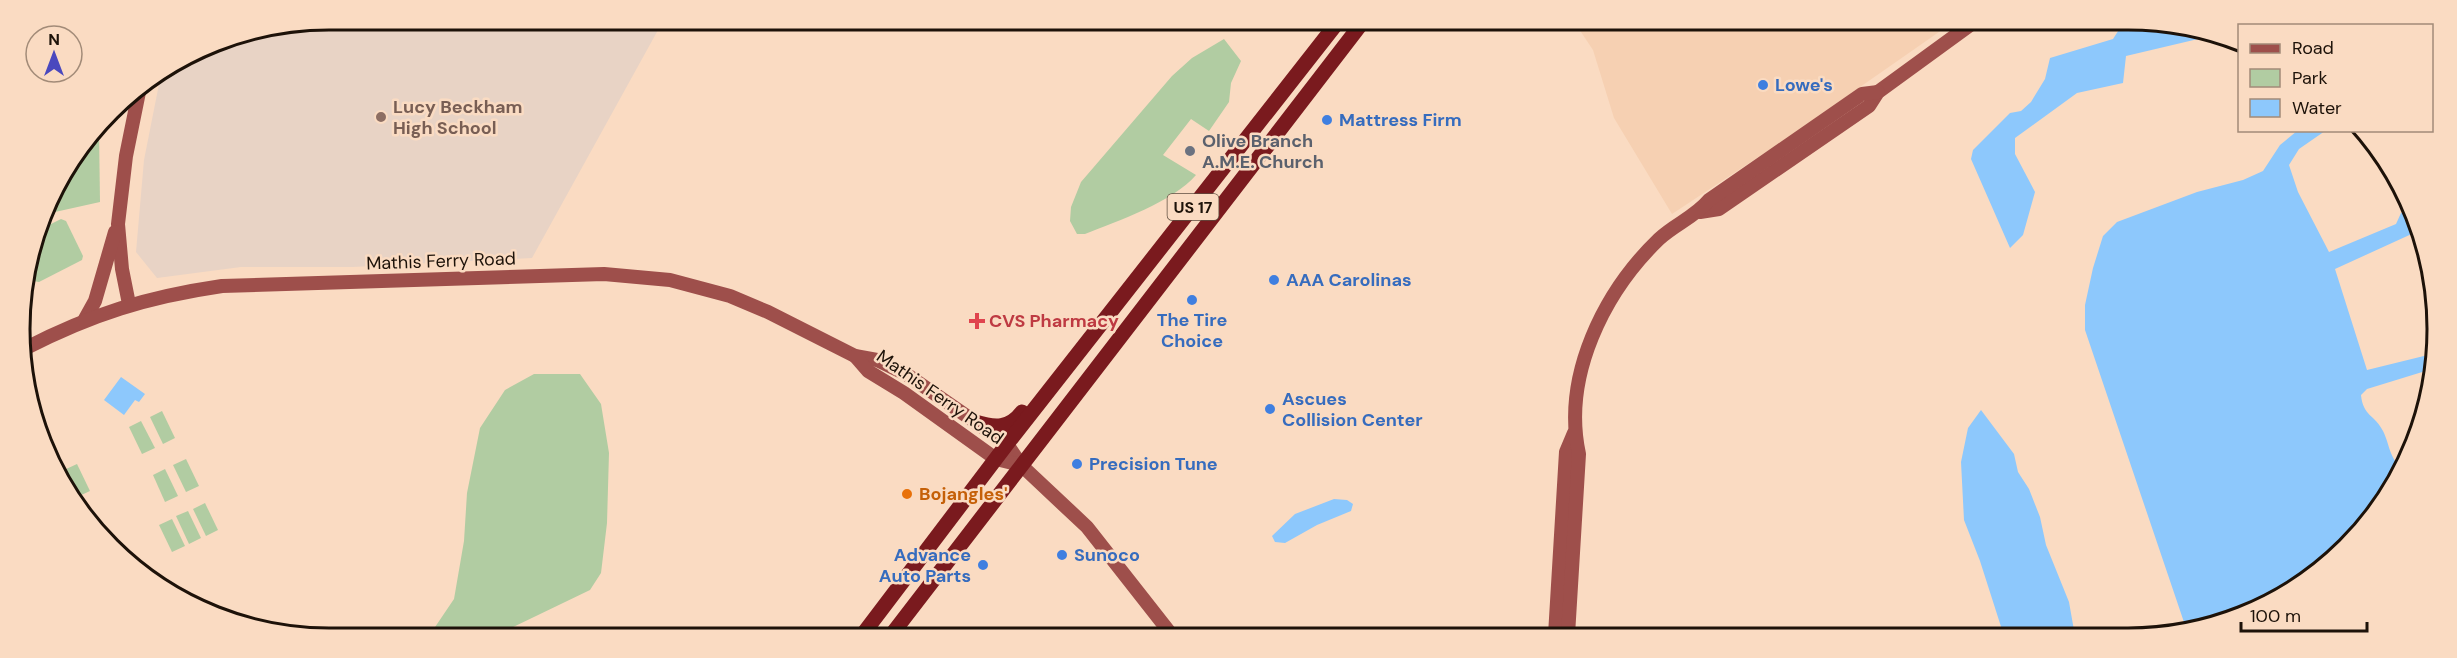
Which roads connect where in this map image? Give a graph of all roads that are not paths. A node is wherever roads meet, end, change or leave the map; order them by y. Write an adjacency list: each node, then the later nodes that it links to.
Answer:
1 (1332, 30): 10 (highway, US 17)
2 (1357, 30): 15 (highway, US 17)
3 (1963, 30): 12 (main road)
4 (137, 100): 5 (main road)
5 (118, 224): 6 (main road); 7 (main road)
6 (129, 304): 7 (main road, Mathis Ferry Road); 9 (main road, Mathis Ferry Road)
7 (85, 319): 8 (main road, Mathis Ferry Road)
8 (31, 346)
9 (855, 356): 11 (main road, Mathis Ferry Road); 14 (main road, Mathis Ferry Road)
10 (1048, 391): 11 (highway); 13 (highway, US 17)
11 (975, 423): 13 (main road, Mathis Ferry Road)
12 (1574, 433): 19 (main road); 20 (main road)
13 (1007, 444): 14 (highway, US 17); 15 (main road, Mathis Ferry Road)
14 (996, 459): 15 (main road, Mathis Ferry Road); 16 (highway, US 17)
15 (1021, 465): 17 (highway, US 17); 18 (main road)
16 (868, 628)
17 (897, 628)
18 (1167, 628)
19 (1555, 628)
20 (1568, 628)

